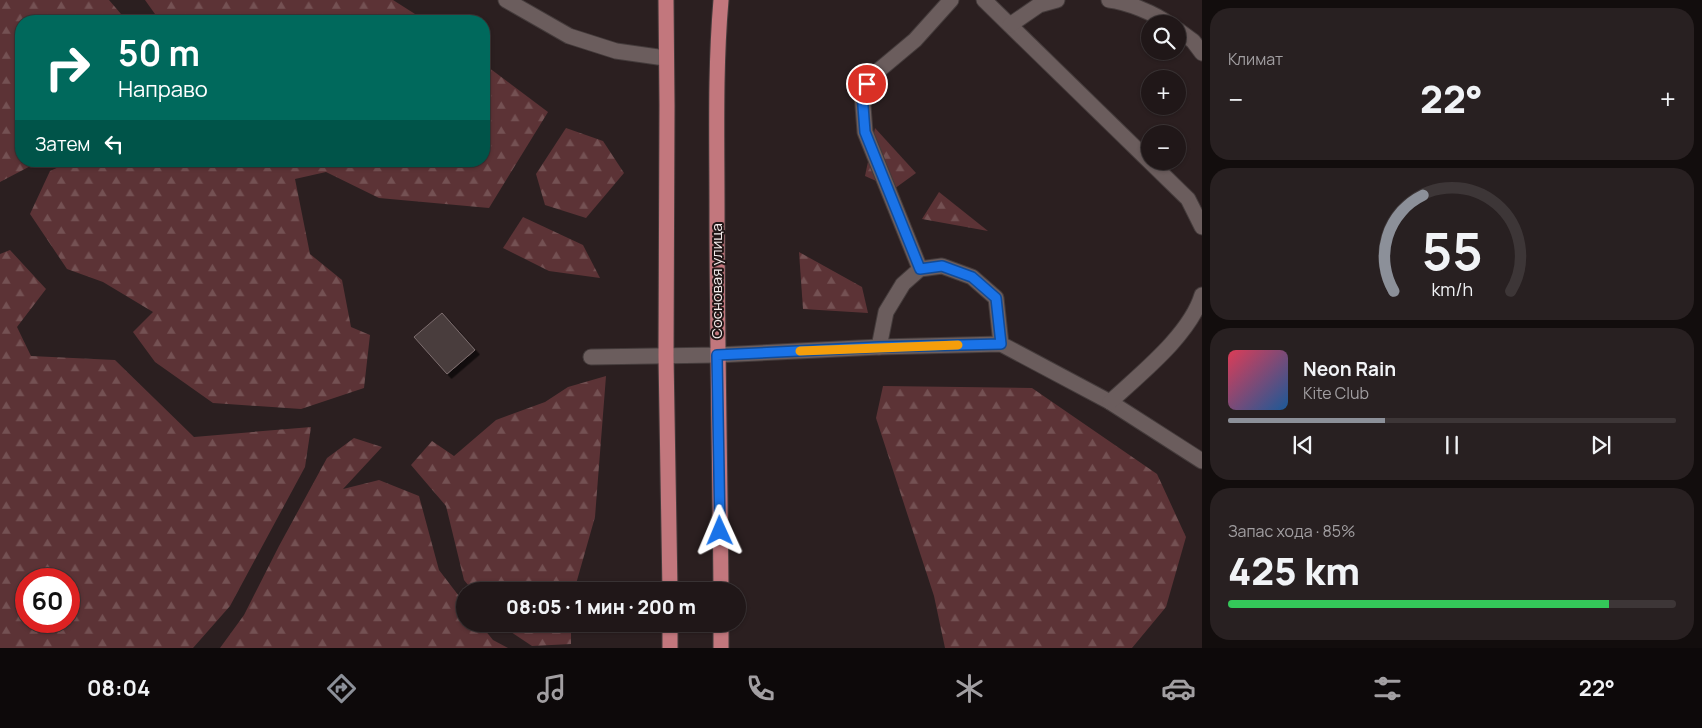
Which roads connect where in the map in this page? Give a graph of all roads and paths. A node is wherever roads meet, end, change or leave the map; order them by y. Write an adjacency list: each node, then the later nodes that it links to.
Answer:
1 (506, 0): 12 (lane)
2 (666, 0): 12 (main road)
3 (721, 0): 18 (main road, Сосновая улица)
4 (951, 0): 14 (lane)
5 (984, 0): 9 (lane)
6 (1057, 0): 9 (lane)
7 (1109, 0): 8 (lane)
8 (1155, 15)
9 (1010, 25): 13 (lane)
10 (1186, 36): 11 (lane)
11 (1202, 53)
12 (665, 58): 19 (main road)
13 (1202, 227)
14 (920, 269): 16 (lane); 17 (lane)
15 (1202, 294): 21 (lane)
16 (1001, 344): 17 (lane); 21 (lane)
17 (879, 347): 18 (lane)
18 (717, 355): 19 (lane); 24 (main road, Сосновая улица)
19 (666, 356): 20 (lane); 23 (main road)
20 (592, 357)
21 (1110, 402): 22 (lane)
22 (1202, 461)
23 (670, 582)
24 (720, 582)
25 (670, 632): 27 (main road)
26 (721, 632): 28 (main road)
27 (670, 648)
28 (721, 648)

